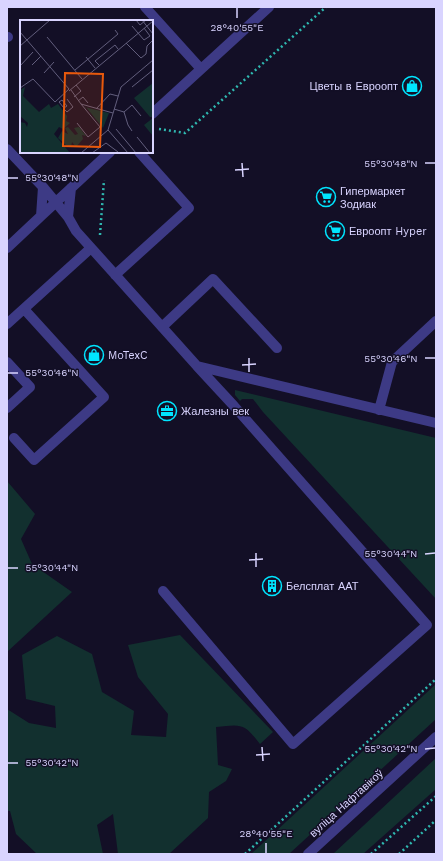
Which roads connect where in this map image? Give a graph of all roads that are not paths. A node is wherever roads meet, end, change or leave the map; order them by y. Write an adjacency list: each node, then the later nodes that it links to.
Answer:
1 (145, 7): 3 (street)
2 (269, 7): 3 (street)
3 (201, 69): 4 (street)
4 (153, 113)
5 (7, 149): 8 (street)
6 (109, 153): 9 (street)
7 (140, 153): 15 (street)
8 (43, 187): 10 (street); 11 (street)
9 (71, 188): 10 (street); 12 (street)
10 (56, 202): 11 (street); 12 (street)
11 (41, 216): 13 (street)
12 (68, 217): 14 (street)
13 (7, 248)
14 (91, 248): 15 (street); 16 (street)
15 (115, 275): 19 (street)
16 (24, 309): 18 (street); 26 (street)
17 (436, 321): 24 (street)
18 (7, 324)
19 (162, 326): 20 (street); 22 (street)
20 (277, 348)
21 (7, 362): 23 (street)
22 (197, 366): 24 (street); 27 (street)
23 (7, 408)
24 (379, 410): 25 (street)
25 (436, 424)
26 (14, 438)
27 (163, 591)
28 (436, 737): 29 (street, вуліца Нафтавікоў)
29 (308, 854)

